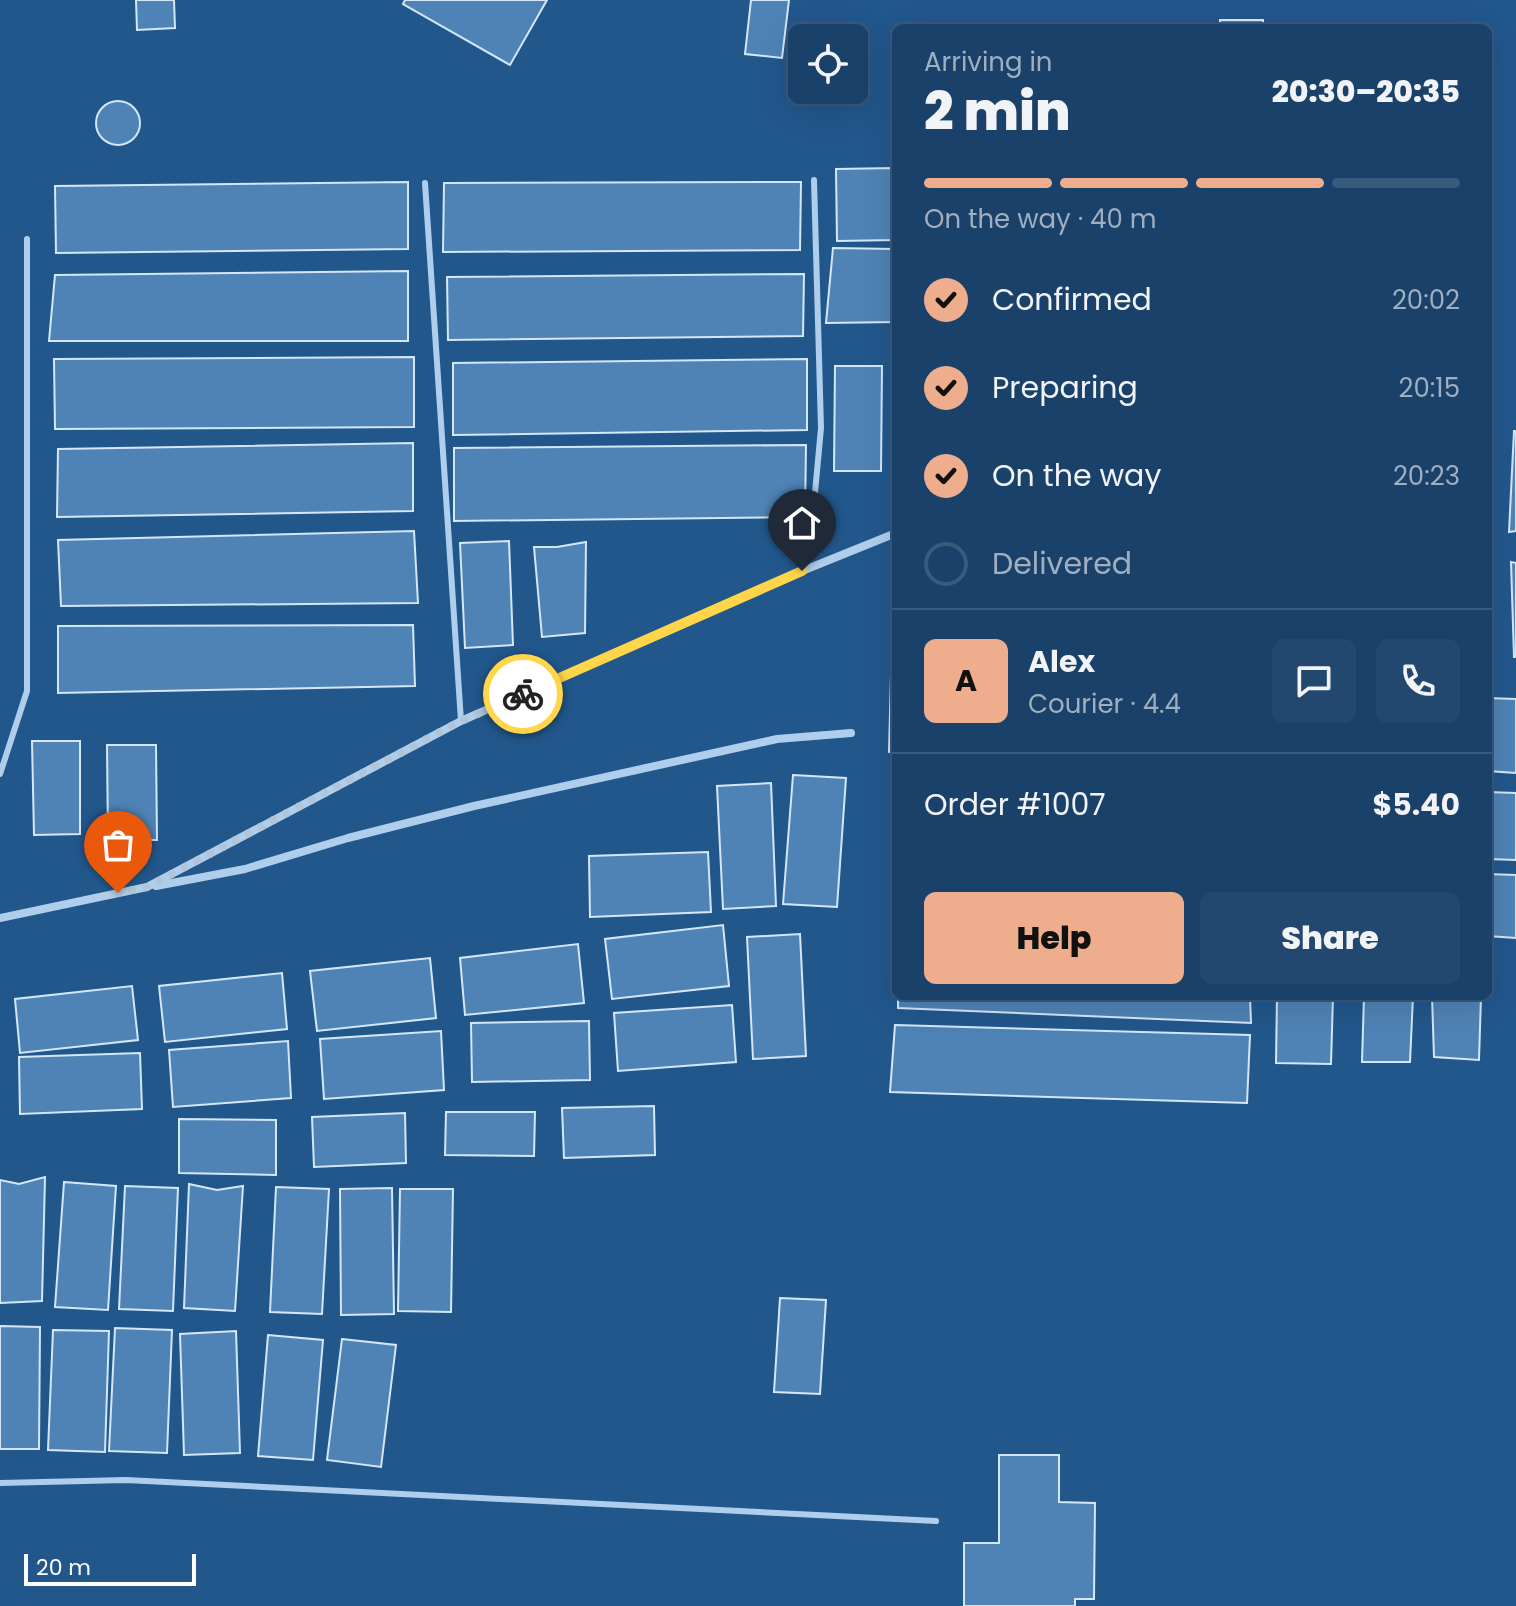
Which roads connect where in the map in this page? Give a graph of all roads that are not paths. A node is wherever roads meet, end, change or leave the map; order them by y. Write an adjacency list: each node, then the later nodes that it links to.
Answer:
1 (814, 180): 5 (lane)
2 (425, 183): 6 (lane)
3 (27, 239): 8 (lane)
4 (892, 535): 5 (street)
5 (802, 571): 6 (street)
6 (461, 721): 9 (street)
7 (851, 733): 9 (street)
8 (0, 774)
9 (147, 887): 10 (street)
10 (0, 918)
11 (0, 1483): 12 (lane)
12 (936, 1521)

